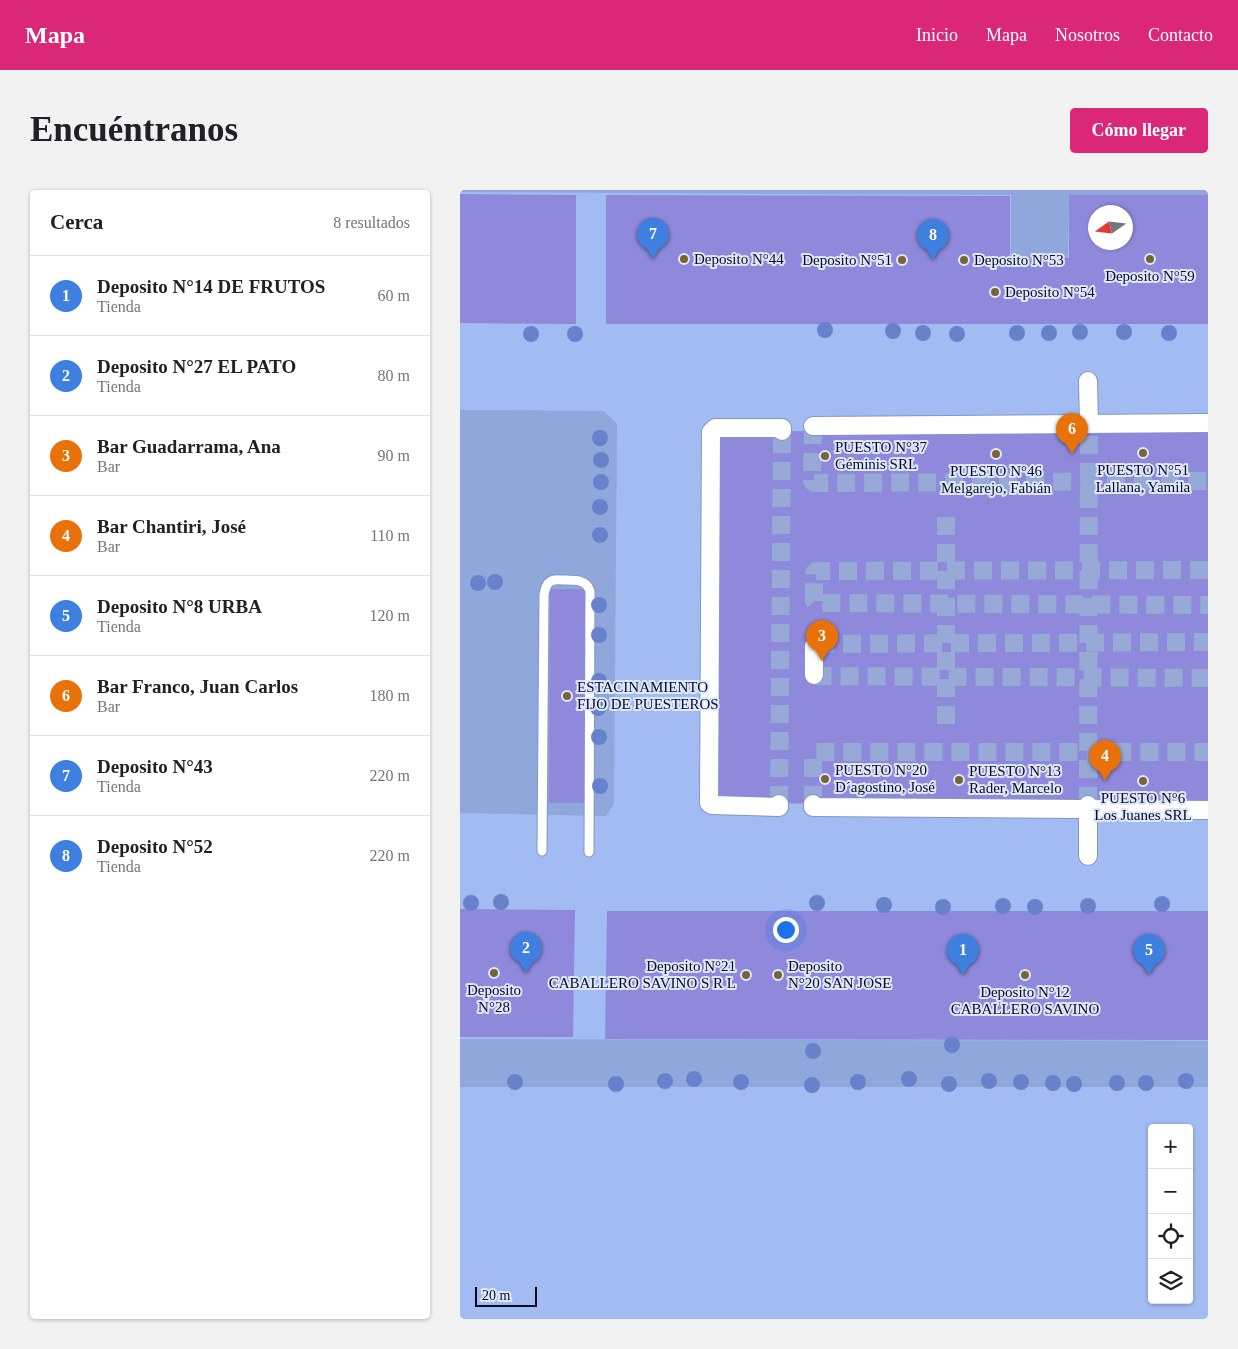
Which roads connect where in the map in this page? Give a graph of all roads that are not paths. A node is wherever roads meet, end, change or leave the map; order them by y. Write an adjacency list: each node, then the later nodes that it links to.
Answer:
1 (1088, 381): 3 (street)
2 (1208, 423): 3 (street)
3 (1089, 424): 4 (street)
4 (813, 426)
5 (782, 431): 8 (street)
6 (816, 644): 7 (street)
7 (814, 675)
8 (779, 804)
9 (813, 804): 10 (street)
10 (1088, 807): 11 (street); 14 (street)
11 (1208, 810)
12 (542, 851): 13 (lane)
13 (589, 852)
14 (1088, 856)

